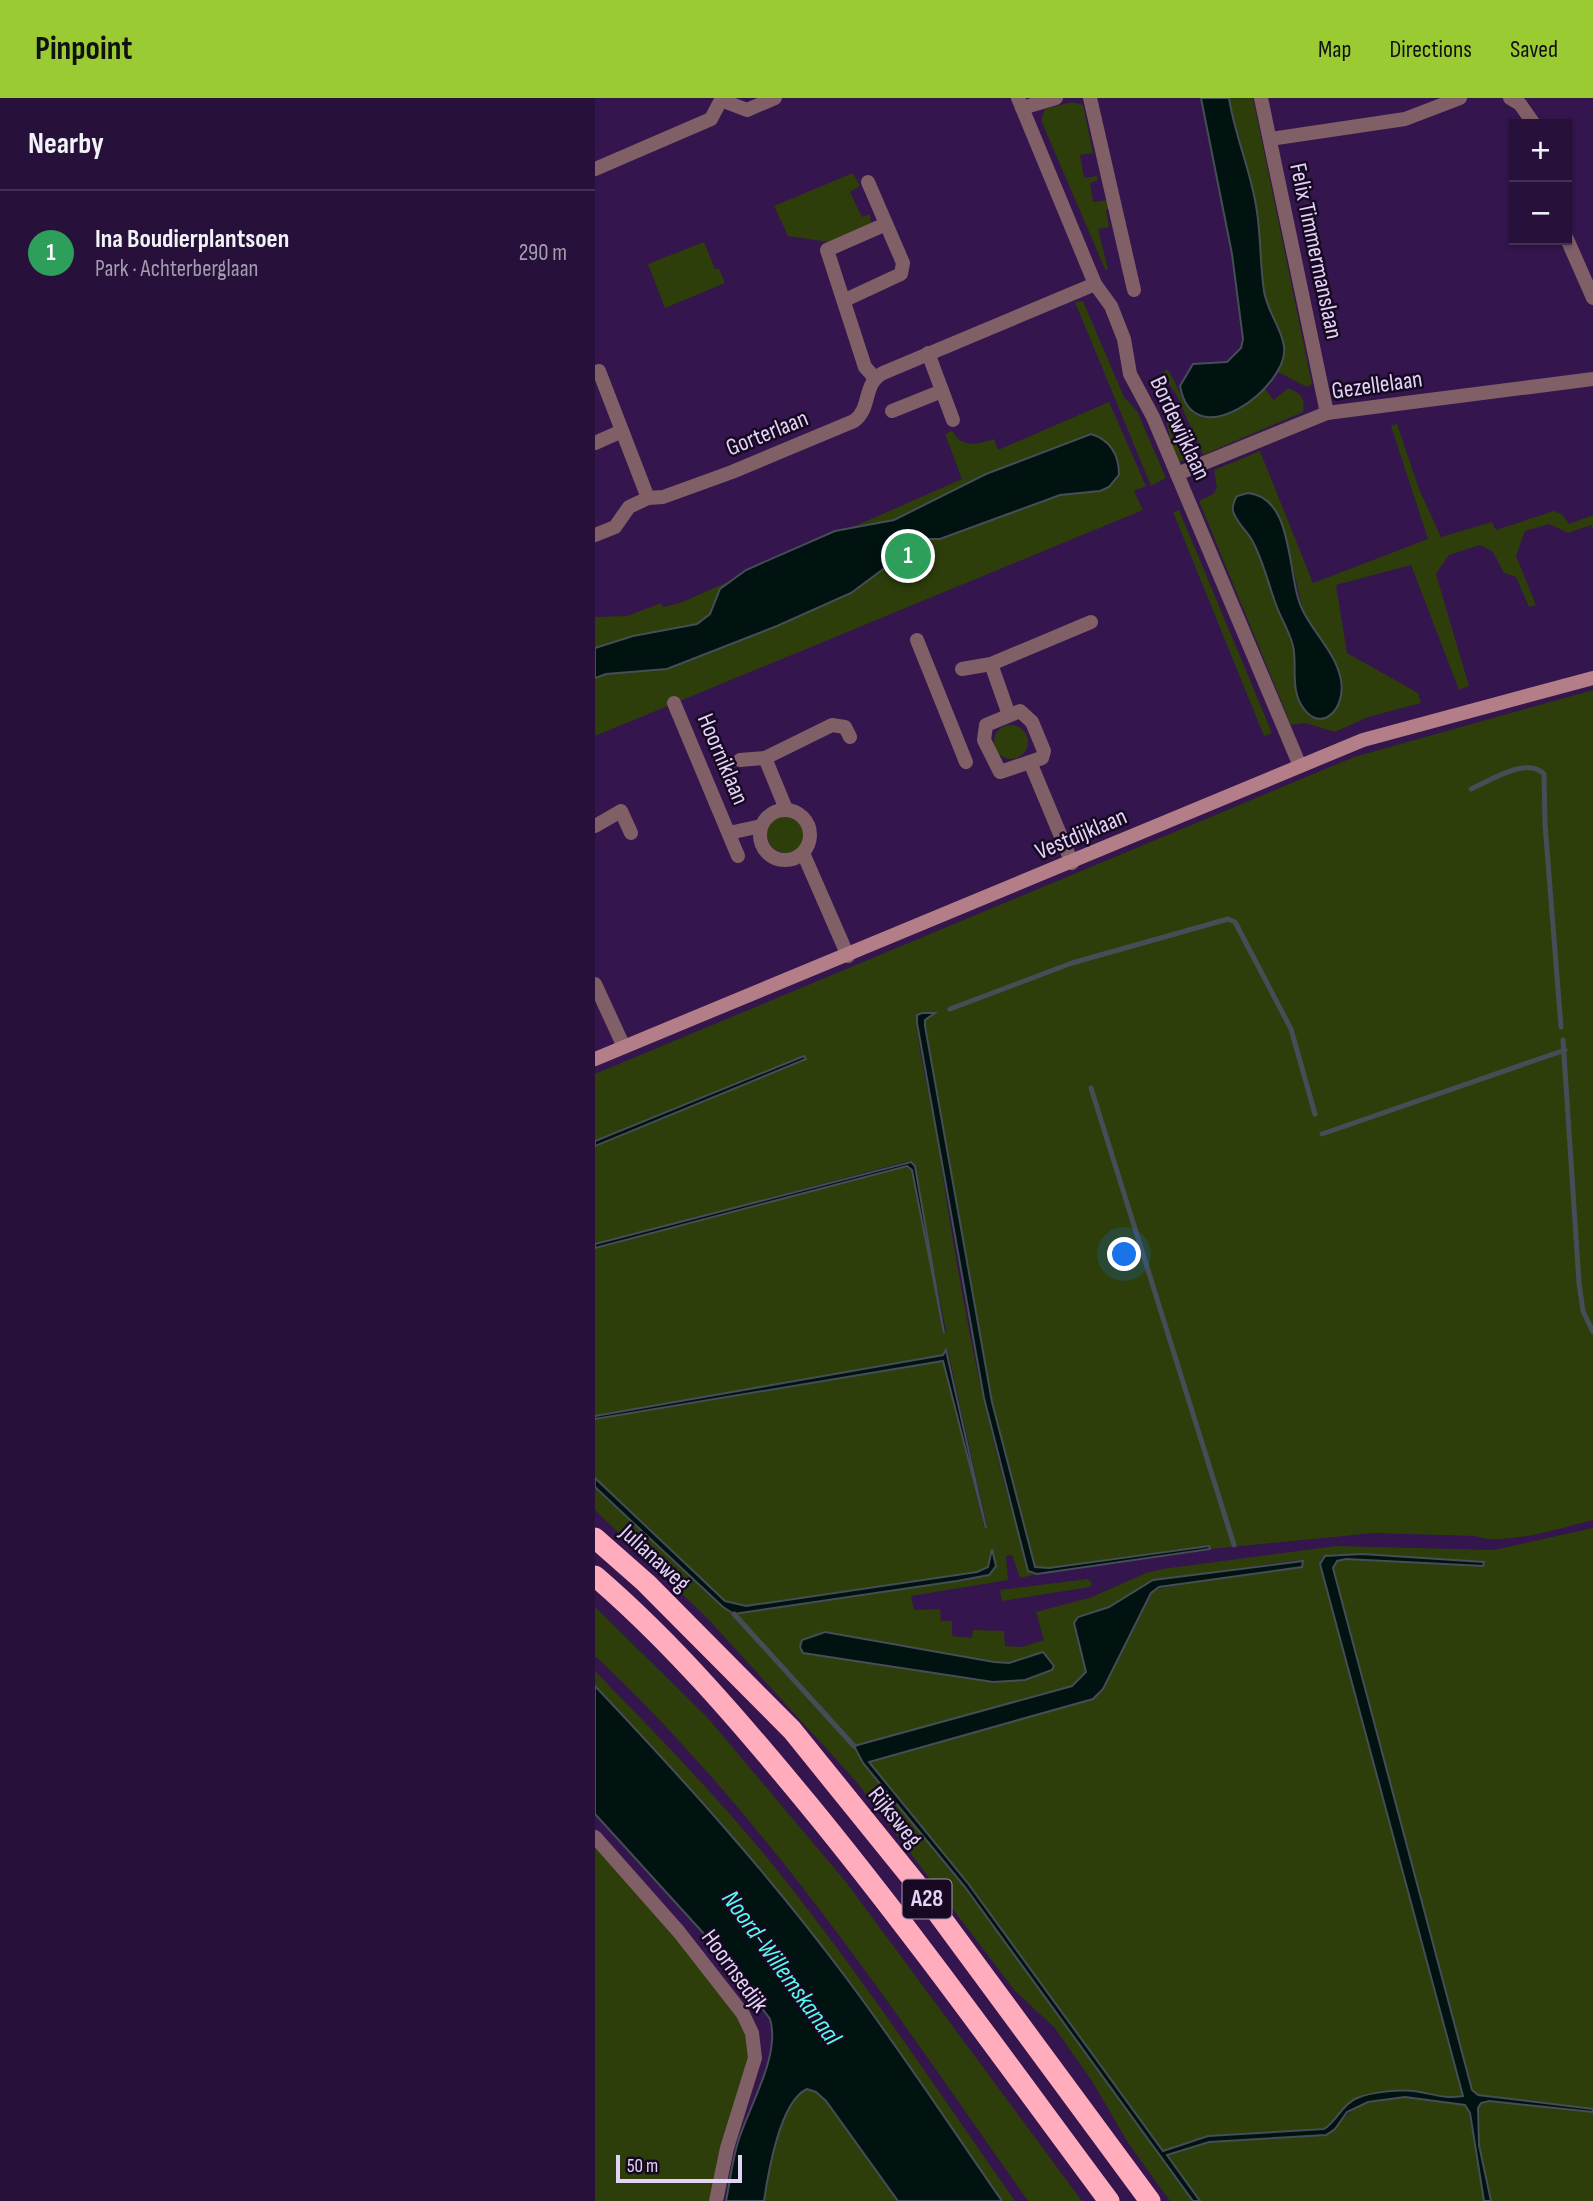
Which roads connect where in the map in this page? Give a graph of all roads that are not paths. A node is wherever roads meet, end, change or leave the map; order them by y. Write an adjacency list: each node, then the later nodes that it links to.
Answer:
1 (775, 98): 7 (street)
2 (1056, 98): 8 (street, Bordewijklaan)
3 (1090, 98): 16 (street)
4 (1261, 98): 10 (street, Felix Timmermanslaan)
5 (1460, 98): 10 (street)
6 (1510, 98): 9 (street)
7 (721, 99): 11 (street)
8 (1020, 103): 15 (street, Bordewijklaan)
9 (1530, 119)
10 (1270, 139): 25 (street, Felix Timmermanslaan)
11 (595, 169)
12 (868, 182): 13 (street)
13 (886, 224): 18 (street); 18 (street)
14 (1570, 245): 17 (street)
15 (1095, 284): 19 (street); 29 (street, Bordewijklaan)
16 (1134, 290)
17 (1593, 298)
18 (845, 300): 21 (street)
19 (928, 353): 21 (street); 23 (street)
20 (595, 373): 27 (street)
21 (874, 377): 30 (street, Gorterlaan)
22 (1593, 379): 25 (street, Gezellelaan)
23 (943, 391): 24 (street); 26 (street)
24 (892, 411)
25 (1327, 413): 29 (street, Gezellelaan)
26 (953, 420)
27 (622, 431): 28 (street); 30 (street)
28 (595, 443)
29 (1177, 474): 46 (street, Bordewijklaan)
30 (648, 498): 31 (street, Gorterlaan)
31 (595, 535)
32 (1091, 622): 34 (street)
33 (917, 640): 41 (street)
34 (991, 664): 35 (street); 38 (street)
35 (962, 668)
36 (1593, 678): 46 (street, Vestdijklaan)
37 (674, 703): 51 (street, Hoorniklaan)
38 (1009, 715): 39 (street); 45 (street)
39 (983, 735): 41 (street); 45 (street)
40 (850, 737): 42 (street, Hoorniklaan)
41 (958, 742): 44 (street)
42 (765, 758): 43 (street, Hoorniklaan); 47 (street, Hoorniklaan)
43 (740, 760)
44 (966, 762)
45 (1030, 762): 54 (street)
46 (1300, 766): 54 (street, Vestdijklaan)
47 (786, 809): 49 (street, Hoorniklaan); 52 (street, Hoorniklaan)
48 (595, 826): 50 (street)
49 (761, 826): 51 (street, Hoorniklaan); 52 (street, Hoorniklaan)
50 (631, 833)
51 (729, 833): 53 (street, Hoorniklaan)
52 (803, 853): 55 (street, Hoorniklaan)
53 (738, 856)
54 (1072, 863): 55 (street, Vestdijklaan)
55 (848, 956): 57 (street, Vestdijklaan)
56 (595, 984): 57 (street)
57 (624, 1047): 58 (street, Vestdijklaan)
58 (595, 1059)
59 (595, 1538): 61 (highway, Julianaweg / A28)
60 (595, 1576): 64 (highway, A28)
61 (680, 1617): 65 (highway, Rijksweg / A28)
62 (595, 1838): 63 (street, Hoornsedijk)
63 (716, 2201)
64 (1109, 2201)
65 (1150, 2201)

